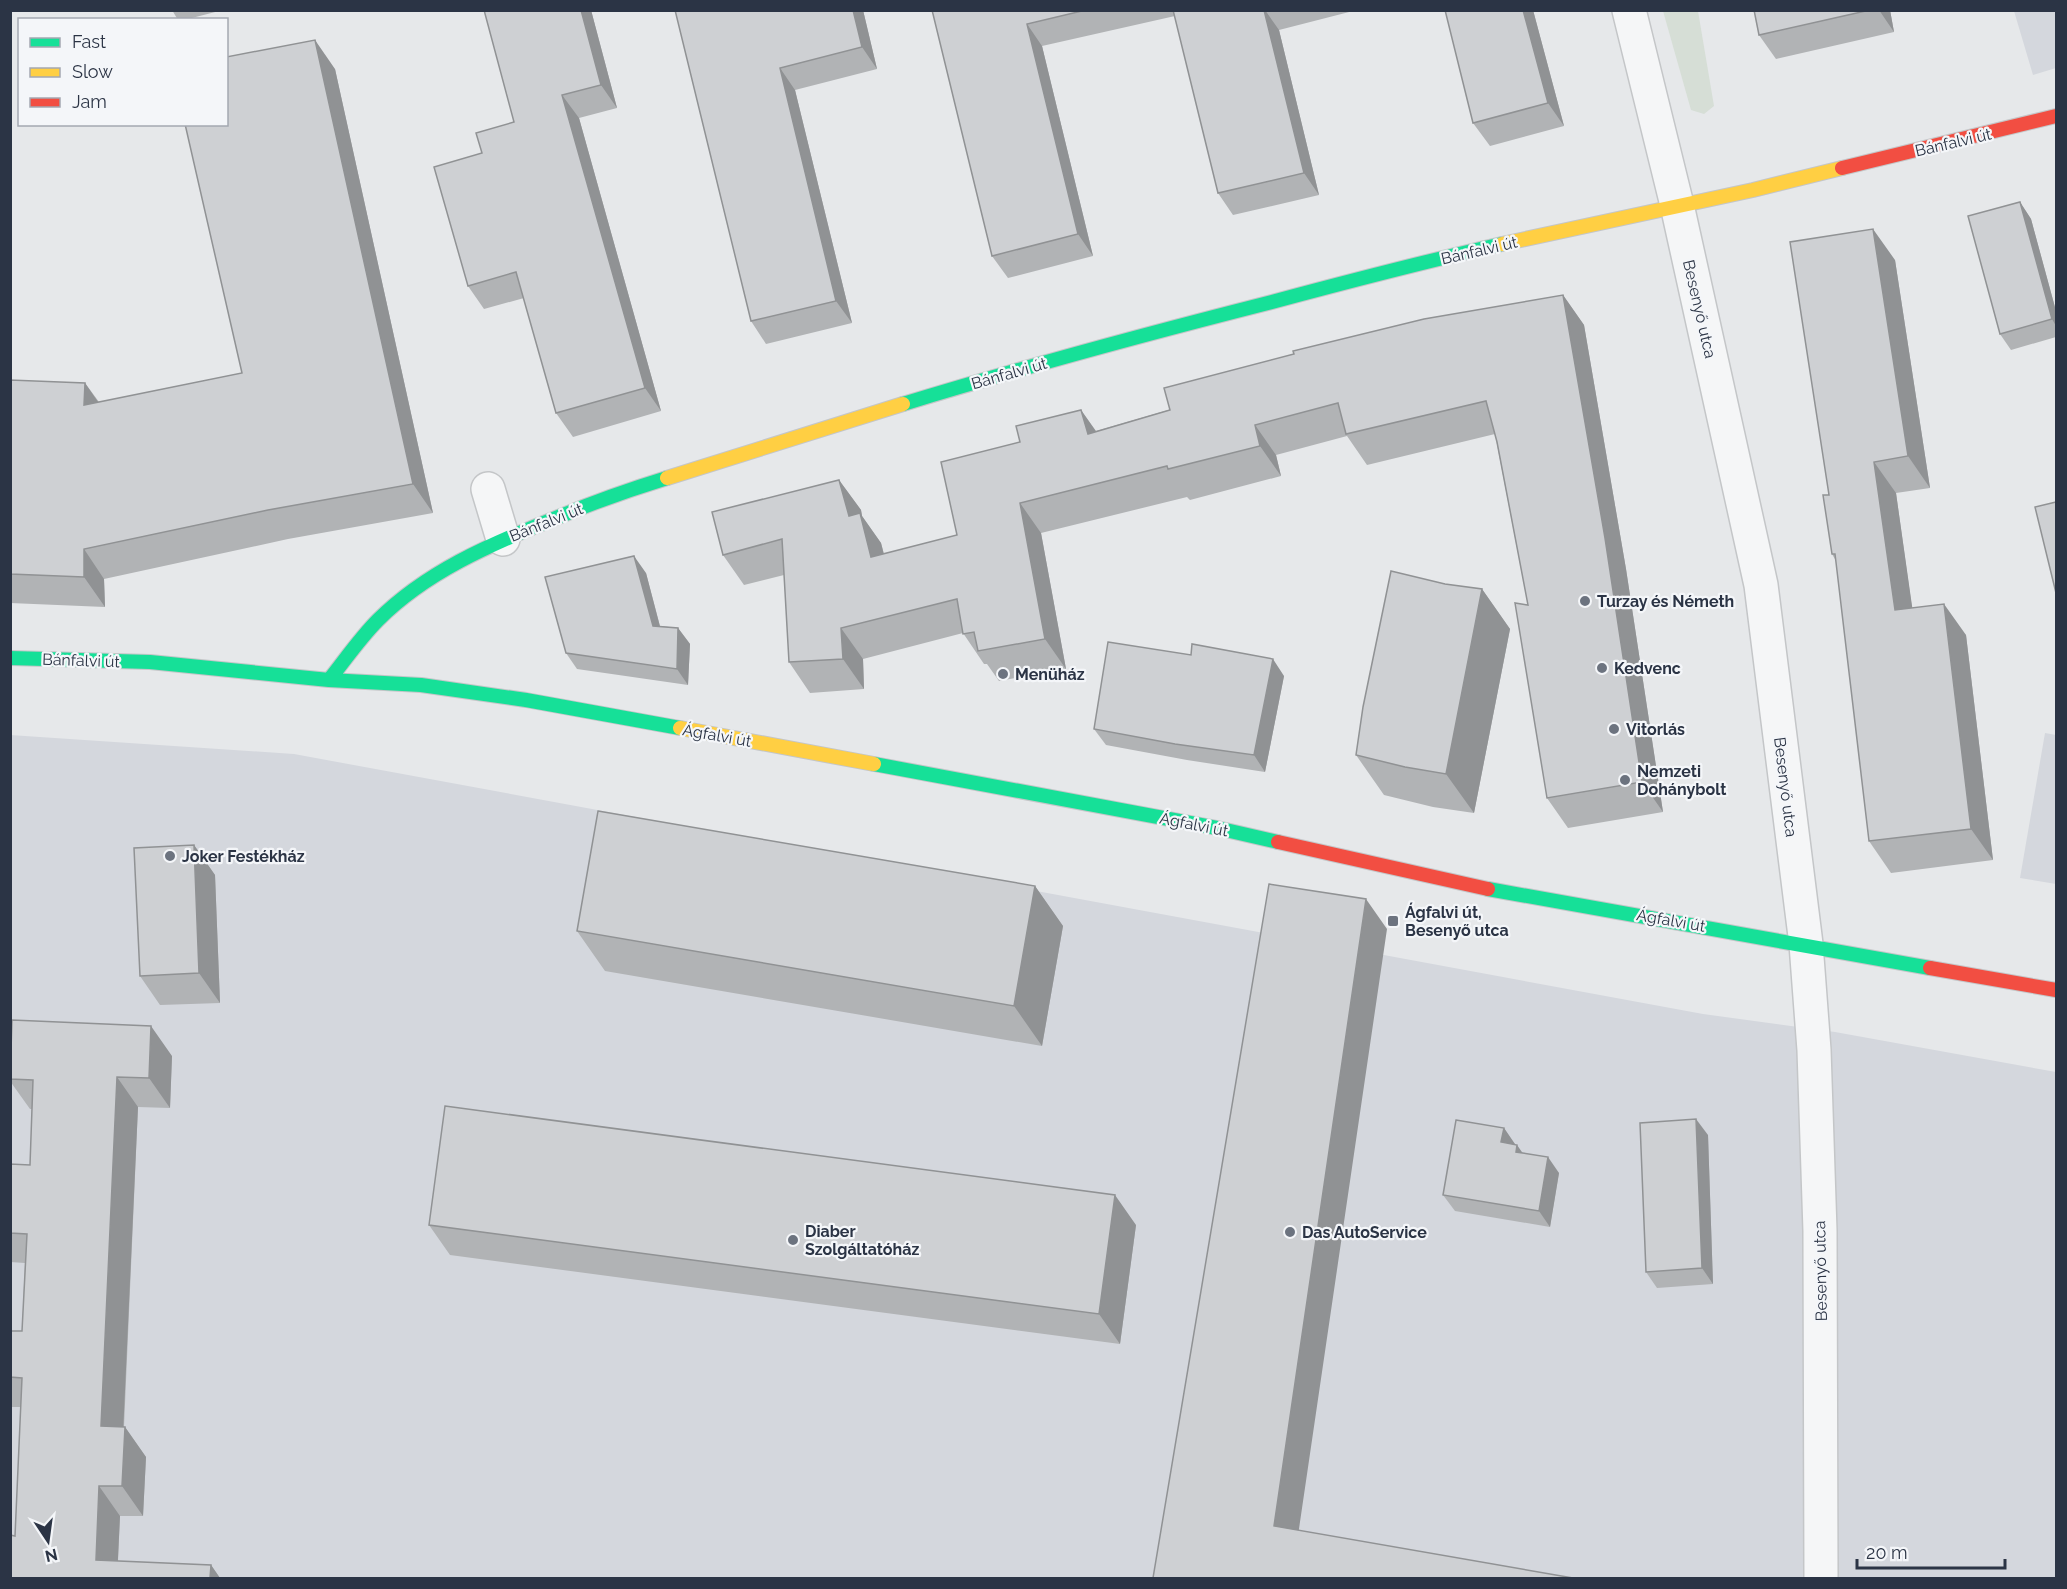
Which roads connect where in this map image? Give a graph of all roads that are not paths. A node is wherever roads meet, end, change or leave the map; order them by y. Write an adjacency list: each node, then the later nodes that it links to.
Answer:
1 (1629, 10): 3 (street, Besenyő utca)
2 (2056, 116): 3 (main road, Bánfalvi út)
3 (1677, 205): 5 (main road, Bánfalvi út); 8 (street, Besenyő utca)
4 (488, 489): 5 (street)
5 (503, 539): 7 (main road, Bánfalvi út)
6 (10, 658): 7 (main road, Bánfalvi út)
7 (329, 680): 8 (main road, Ágfalvi út)
8 (1806, 944): 9 (main road, Ágfalvi út); 10 (street, Besenyő utca)
9 (2056, 990)
10 (1821, 1578)

